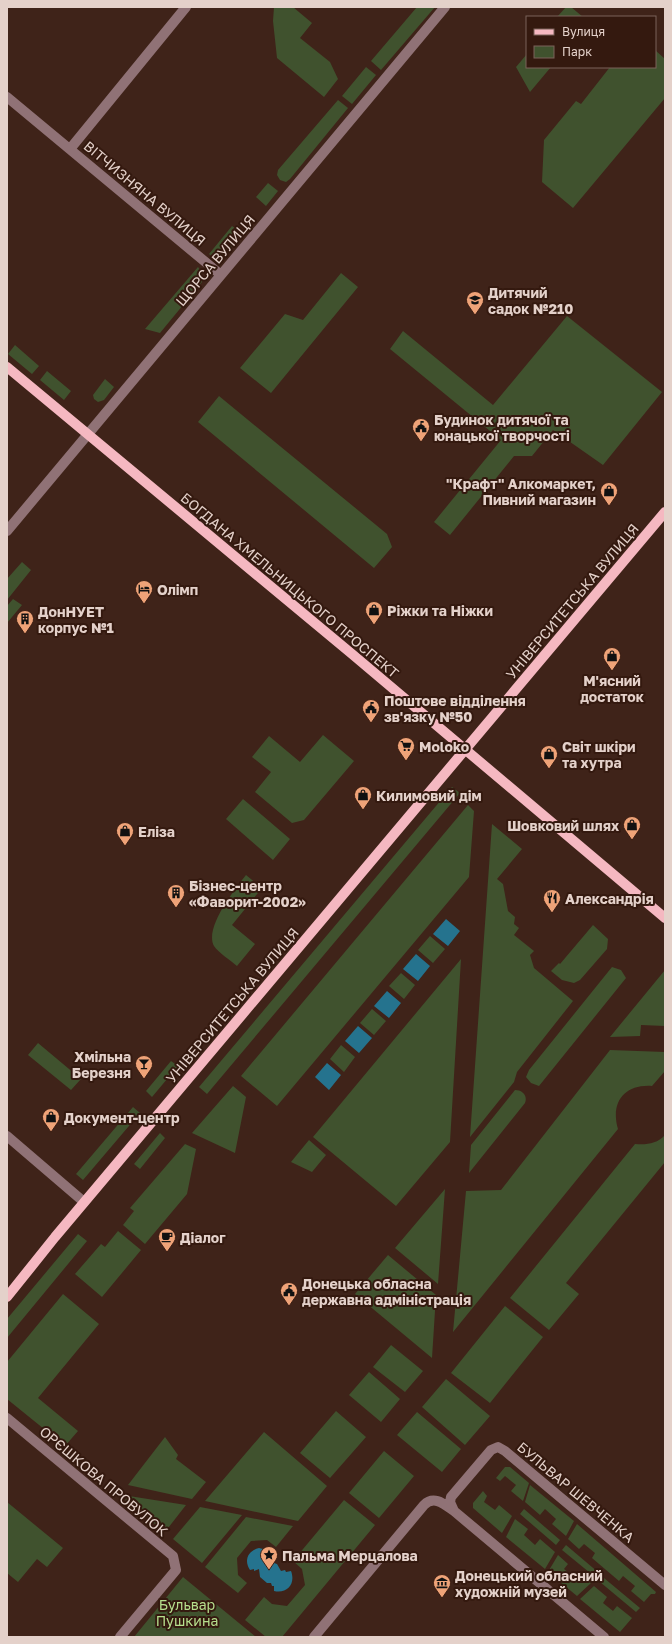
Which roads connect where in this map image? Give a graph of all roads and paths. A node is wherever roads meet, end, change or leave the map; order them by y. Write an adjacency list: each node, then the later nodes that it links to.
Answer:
1 (186, 7): 4 (street, ВІТЧИЗНЯНА ВУЛИЦЯ)
2 (445, 7): 5 (street, ЩОРСА ВУЛИЦЯ)
3 (7, 97): 4 (street, ВІТЧИЗНЯНА ВУЛИЦЯ)
4 (70, 149): 5 (street, ВІТЧИЗНЯНА ВУЛИЦЯ)
5 (221, 275): 7 (street, ЩОРСА ВУЛИЦЯ)
6 (7, 367): 7 (main road, БОГДАНА ХМЕЛЬНИЦЬКОГО ПРОСПЕКТ)
7 (87, 434): 9 (street, ЩОРСА ВУЛИЦЯ); 10 (main road, БОГДАНА ХМЕЛЬНИЦЬКОГО ПРОСПЕКТ)
8 (665, 512): 10 (main road, УНІВЕРСИТЕТСЬКА ВУЛИЦЯ)
9 (7, 531)
10 (465, 750): 11 (main road, БОГДАНА ХМЕЛЬНИЦЬКОГО ПРОСПЕКТ); 13 (main road, УНІВЕРСИТЕТСЬКА ВУЛИЦЯ)
11 (665, 918)
12 (7, 1136): 13 (street)
13 (84, 1202): 14 (main road, УНІВЕРСИТЕТСЬКА ВУЛИЦЯ)
14 (7, 1297)
15 (7, 1418): 18 (street, ОРЄШКОВА ПРОВУЛОК)
16 (454, 1511): 17 (street, БУЛЬВАР ШЕВЧЕНКА); 19 (street); 20 (street)
17 (665, 1585)
18 (120, 1637)
19 (314, 1637)
20 (604, 1637)

